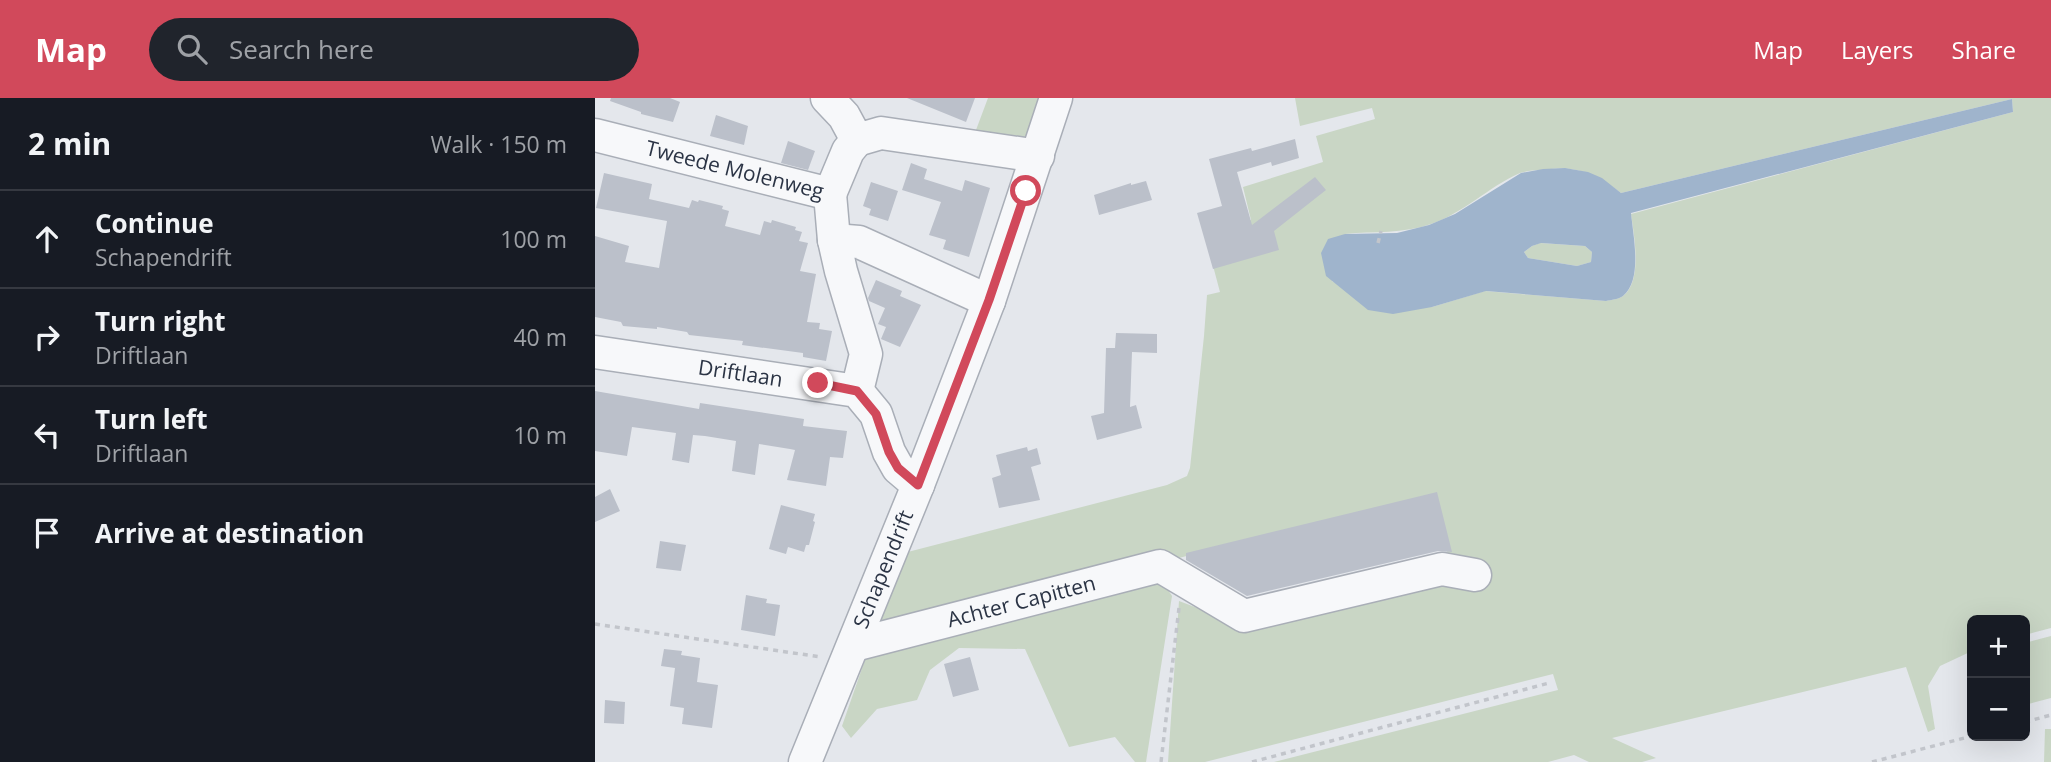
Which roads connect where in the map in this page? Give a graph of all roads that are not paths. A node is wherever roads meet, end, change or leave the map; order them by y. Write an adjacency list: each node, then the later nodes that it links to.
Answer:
1 (827, 98): 4 (street)
2 (1056, 98): 5 (street, Schapendrift)
3 (595, 135): 6 (street, Tweede Molenweg)
4 (857, 139): 5 (street); 6 (street)
5 (1038, 156): 8 (street, Schapendrift)
6 (830, 194): 7 (street, Tweede Molenweg)
7 (834, 240): 8 (street); 10 (street, Tweede Molenweg)
8 (989, 300): 11 (street, Schapendrift)
9 (595, 352): 10 (street, Driftlaan)
10 (857, 391): 11 (street)
11 (918, 485): 13 (street, Schapendrift)
12 (1475, 575): 13 (street, Achter Capitten)
13 (851, 653): 14 (street, Schapendrift)
14 (805, 762)

